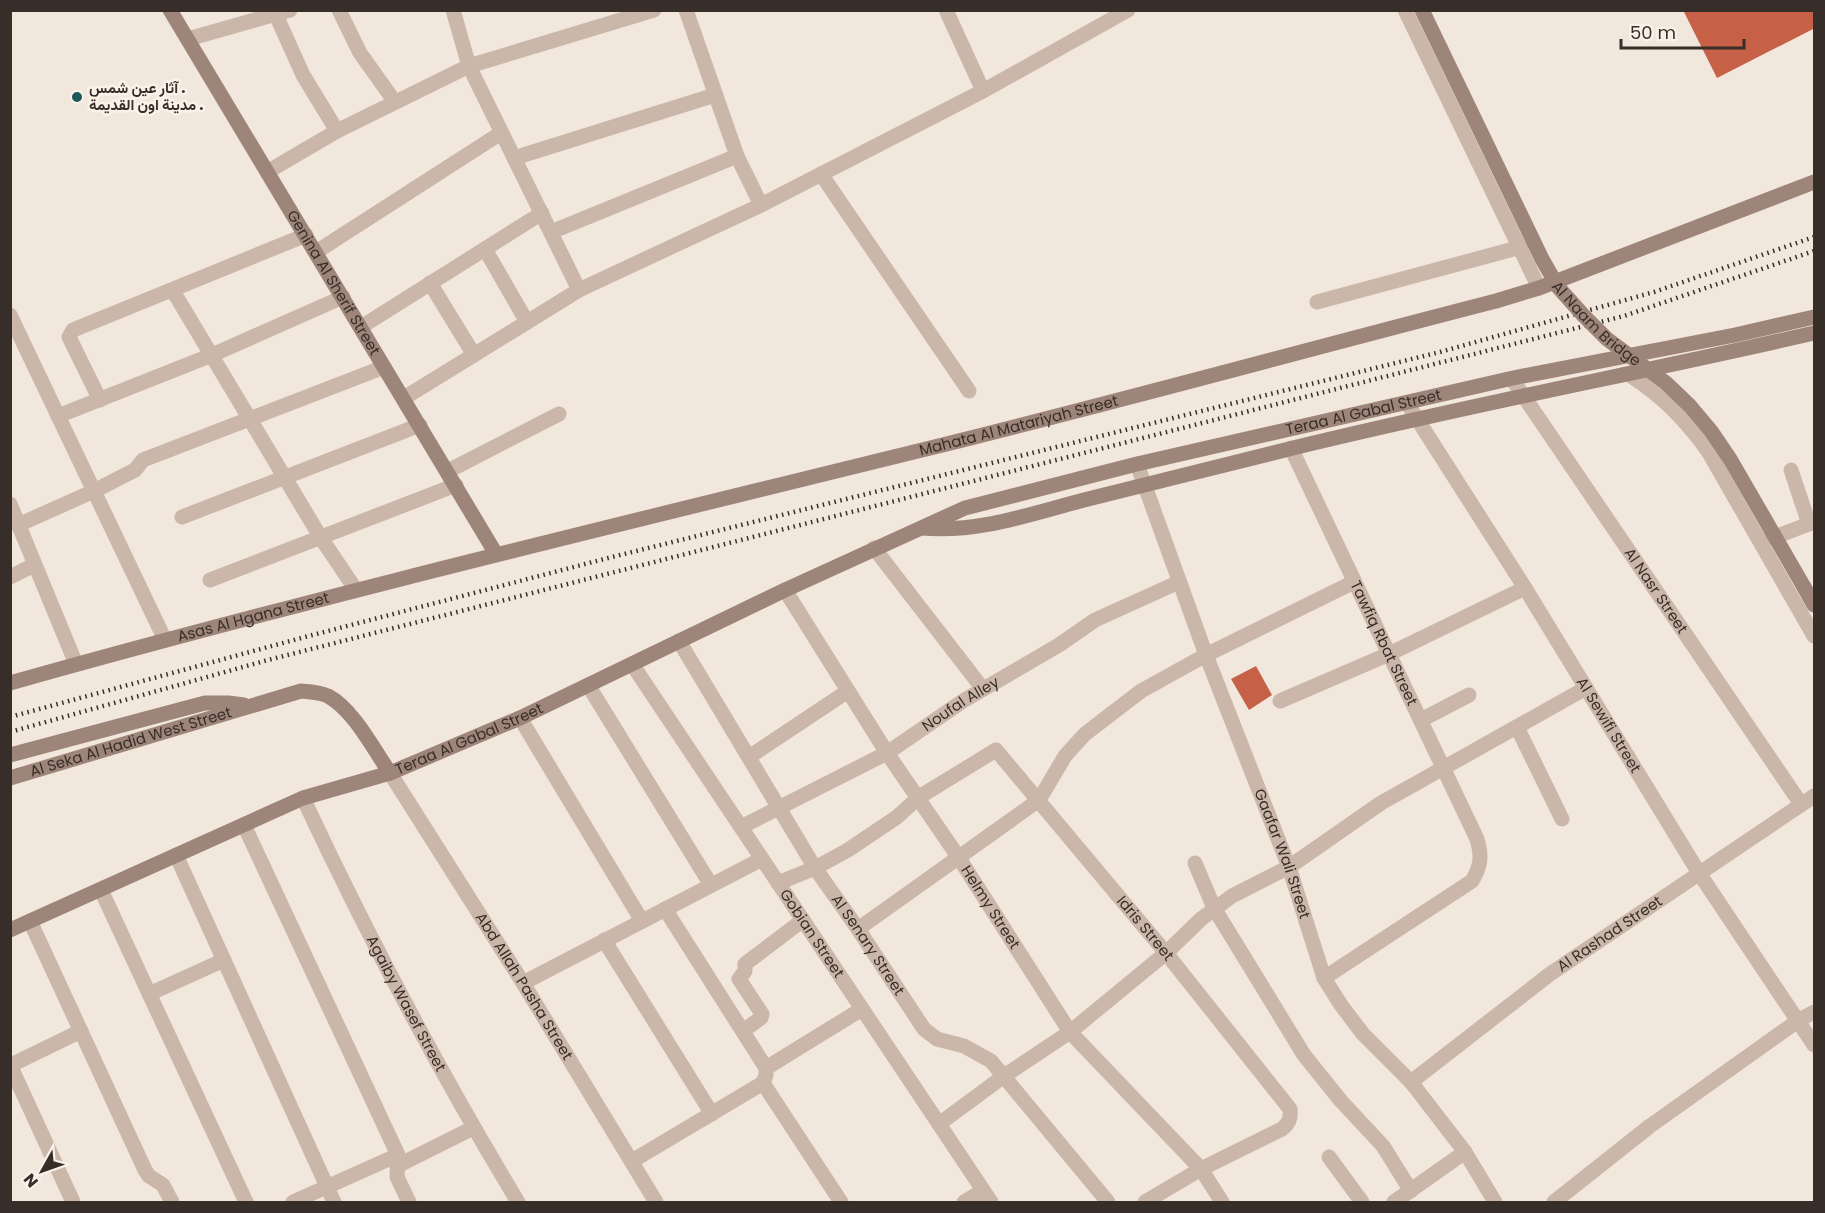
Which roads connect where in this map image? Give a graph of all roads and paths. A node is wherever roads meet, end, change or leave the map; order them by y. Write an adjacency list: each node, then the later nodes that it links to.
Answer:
1 (170, 10): 11 (street, Genina Al Sherif Street)
2 (339, 10): 15 (street)
3 (453, 10): 12 (street)
4 (654, 10): 12 (street)
5 (686, 10): 14 (street)
6 (946, 10): 13 (street)
7 (1405, 10): 27 (street)
8 (1422, 10): 81 (street, Al Naam Bridge, bridge)
9 (1128, 11): 13 (street)
10 (283, 13): 11 (street); 16 (street)
11 (188, 39): 20 (street, Genina Al Sherif Street)
12 (469, 66): 15 (street); 17 (street)
13 (983, 91): 21 (street)
14 (714, 95): 18 (street); 19 (street)
15 (395, 102): 16 (street)
16 (337, 131): 20 (street)
17 (501, 133): 19 (street); 29 (street)
18 (737, 156): 23 (street); 25 (street)
19 (514, 158): 24 (street)
20 (267, 172): 26 (street, Genina Al Sherif Street)
21 (821, 174): 23 (street); 46 (street)
22 (1815, 182): 31 (street, Mahata Al Matariyah Street)
23 (761, 205): 32 (street)
24 (542, 213): 25 (street); 28 (street)
25 (551, 232): 32 (street)
26 (306, 235): 29 (street, Genina Al Sherif Street); 33 (street)
27 (1521, 247): 31 (street); 35 (street)
28 (485, 249): 30 (street); 38 (street)
29 (316, 252): 34 (street, Genina Al Sherif Street)
30 (430, 283): 39 (street); 42 (street)
31 (1539, 288): 72 (street, Mahata Al Matariyah Street)
32 (579, 290): 38 (street)
33 (173, 291): 41 (street); 49 (street)
34 (343, 297): 39 (street, Genina Al Sherif Street); 41 (street)
35 (1317, 302)
36 (10, 315): 52 (street)
37 (1815, 317): 45 (street, Teraa Al Gabal Street)
38 (527, 322): 42 (street)
39 (361, 327): 43 (street, Genina Al Sherif Street)
40 (1815, 333): 44 (street, Teraa Al Gabal Street)
41 (212, 355): 49 (street); 53 (street)
42 (474, 355): 48 (street)
43 (384, 367): 48 (street, Genina Al Sherif Street); 53 (street)
44 (1628, 374): 47 (street, Teraa Al Gabal Street); 70 (street)
45 (1512, 379): 47 (street, Al Nasr Street); 50 (street, Teraa Al Gabal Street)
46 (969, 391)
47 (1522, 395): 54 (street, Teraa Al Gabal Street); 110 (street, Al Nasr Street)
48 (404, 398): 55 (street, Genina Al Sherif Street)
49 (100, 400): 52 (street)
50 (1407, 403): 54 (street, Al Sewifi Street); 57 (street, Teraa Al Gabal Street)
51 (560, 414): 59 (street)
52 (58, 416): 63 (street)
53 (250, 419): 60 (street); 63 (street)
54 (1418, 419): 56 (street, Teraa Al Gabal Street); 78 (street, Al Sewifi Street)
55 (420, 425): 59 (street, Genina Al Sherif Street); 60 (street)
56 (1291, 448): 62 (street, Teraa Al Gabal Street); 77 (street, Tawfiq Rbat Street)
57 (1137, 464): 62 (street, Gaafar Wali Street); 68 (street, Teraa Al Gabal Street)
58 (1791, 470): 66 (street)
59 (448, 471): 61 (street, Genina Al Sherif Street)
60 (285, 477): 65 (street); 69 (street)
61 (456, 485): 69 (street); 72 (street, Genina Al Sherif Street)
62 (1144, 485): 68 (street, Teraa Al Gabal Street); 76 (street, Gaafar Wali Street)
63 (94, 491): 67 (street); 83 (street)
64 (10, 504): 67 (street)
65 (182, 517)
66 (1812, 523): 70 (street)
67 (18, 525): 73 (street)
68 (919, 527): 71 (street, Teraa Al Gabal Street)
69 (321, 538): 75 (street); 79 (street)
70 (1762, 542): 82 (street)
71 (874, 548): 80 (street, Teraa Al Gabal Street); 92 (street)
72 (496, 554): 79 (street, Asas Al Hgana Street)
73 (34, 566): 74 (street); 87 (street)
74 (10, 577)
75 (210, 580)
76 (1179, 582): 86 (street, Gaafar Wali Street); 92 (street, Noufal Alley)
77 (1354, 582): 85 (street, Tawfiq Rbat Street); 86 (street)
78 (1525, 588): 85 (street); 91 (street, Al Sewifi Street)
79 (356, 590): 83 (street, Asas Al Hgana Street)
80 (784, 590): 84 (street, Teraa Al Gabal Street); 93 (street, Helmy Street)
81 (1815, 605)
82 (1815, 636)
83 (165, 640): 87 (street, Asas Al Hgana Street)
84 (679, 641): 88 (street, Teraa Al Gabal Street); 102 (street, Al Senary Street)
85 (1389, 654): 95 (street); 98 (street, Tawfiq Rbat Street)
86 (1206, 655): 109 (street); 119 (street, Gaafar Wali Street)
87 (76, 664): 89 (street, Asas Al Hgana Street)
88 (632, 664): 90 (street, Teraa Al Gabal Street); 114 (street, Gobian Street)
89 (10, 683)
90 (588, 685): 97 (street, Teraa Al Gabal Street); 123 (street)
91 (1586, 688): 99 (street); 121 (street, Al Sewifi Street)
92 (983, 689): 100 (street, Noufal Alley)
93 (848, 691): 100 (street, Helmy Street); 102 (street)
94 (1469, 695): 98 (street)
95 (1281, 701)
96 (250, 706): 101 (street, Al Seka Al Hadid West Street); 104 (street, Al Seka Al Hadid West Street); 105 (street, Al Seka Al Hadid West Street)
97 (520, 718): 104 (street, Teraa Al Gabal Street); 129 (street)
98 (1421, 720): 103 (street, Tawfiq Rbat Street)
99 (1517, 727): 103 (street); 112 (street)
100 (887, 753): 107 (street, Helmy Street); 111 (street, Noufal Alley)
101 (10, 755)
102 (749, 757): 111 (street, Al Senary Street)
103 (1443, 768): 119 (street); 135 (street, Tawfiq Rbat Street)
104 (390, 773): 108 (street, Teraa Al Gabal Street); 136 (street, Abd Allah Pasha Street)
105 (10, 778)
106 (1815, 796): 110 (street, Al Rashad Street)
107 (919, 797): 109 (street, Idris Street); 116 (street, Helmy Street); 120 (street)
108 (303, 798): 113 (street, Teraa Al Gabal Street); 151 (street, Agaiby Wasef Street)
109 (1039, 800): 116 (street); 133 (street, Idris Street)
110 (1801, 804): 121 (street, Al Rashad Street)
111 (779, 808): 114 (street, Noufal Alley); 120 (street, Al Senary Street)
112 (1562, 819)
113 (244, 825): 115 (street, Teraa Al Gabal Street); 154 (street)
114 (741, 827): 117 (street, Gobian Street)
115 (176, 855): 124 (street, Teraa Al Gabal Street); 134 (street)
116 (959, 858): 130 (street); 143 (street, Helmy Street)
117 (762, 859): 122 (street, Gobian Street); 123 (street)
118 (1195, 863): 125 (street)
119 (1289, 867): 125 (street); 135 (street, Gaafar Wali Street)
120 (815, 868): 122 (street); 130 (street, Al Senary Street)
121 (1699, 873): 140 (street, Al Sewifi Street); 148 (street, Al Rashad Street)
122 (778, 883): 127 (street, Gobian Street)
123 (711, 885): 126 (street)
124 (101, 890): 128 (street, Teraa Al Gabal Street); 137 (street)
125 (1215, 908): 133 (street); 158 (street)
126 (665, 909): 129 (street); 142 (street)
127 (803, 920): 138 (street, Gobian Street); 142 (street)
128 (30, 921): 131 (street, Teraa Al Gabal Street); 141 (street)
129 (642, 921): 132 (street)
130 (858, 929): 147 (street, Al Senary Street)
131 (10, 930)
132 (604, 940): 136 (street); 149 (street)
133 (1166, 953): 143 (street); 156 (street, Idris Street)
134 (224, 960): 137 (street); 157 (street)
135 (1324, 978): 148 (street, Gaafar Wali Street)
136 (523, 983): 155 (street, Abd Allah Pasha Street)
137 (149, 994): 162 (street)
138 (862, 1009): 146 (street); 150 (street, Gobian Street)
139 (1815, 1012): 140 (street)
140 (1799, 1020): 144 (street, Al Sewifi Street); 176 (street)
141 (81, 1031): 145 (street); 161 (street)
142 (743, 1031): 146 (street)
143 (1070, 1032): 147 (street); 156 (street, Helmy Street)
144 (1815, 1045)
145 (11, 1065): 160 (street)
146 (764, 1076): 149 (street); 168 (street)
147 (1004, 1076): 150 (street); 170 (street, Al Senary Street)
148 (1412, 1082): 152 (street, Gaafar Wali Street)
149 (712, 1114): 155 (street)
150 (939, 1124): 159 (street, Gobian Street)
151 (473, 1128): 154 (street); 166 (street, Agaiby Wasef Street)
152 (1465, 1152): 158 (street); 175 (street, Gaafar Wali Street)
153 (1329, 1156): 173 (street)
154 (398, 1160): 157 (street); 165 (street)
155 (632, 1161): 167 (street, Abd Allah Pasha Street)
156 (1201, 1169): 171 (street); 172 (street, Helmy Street)
157 (327, 1188): 163 (street); 164 (street)
158 (1411, 1191): 174 (street)
159 (987, 1197): 169 (street)
160 (74, 1203)
161 (172, 1203)
162 (246, 1203)
163 (293, 1203)
164 (334, 1203)
165 (409, 1203)
166 (518, 1203)
167 (656, 1203)
168 (841, 1203)
169 (964, 1203)
170 (1108, 1203)
171 (1144, 1203)
172 (1222, 1203)
173 (1362, 1203)
174 (1394, 1203)
175 (1495, 1203)
176 (1554, 1203)

